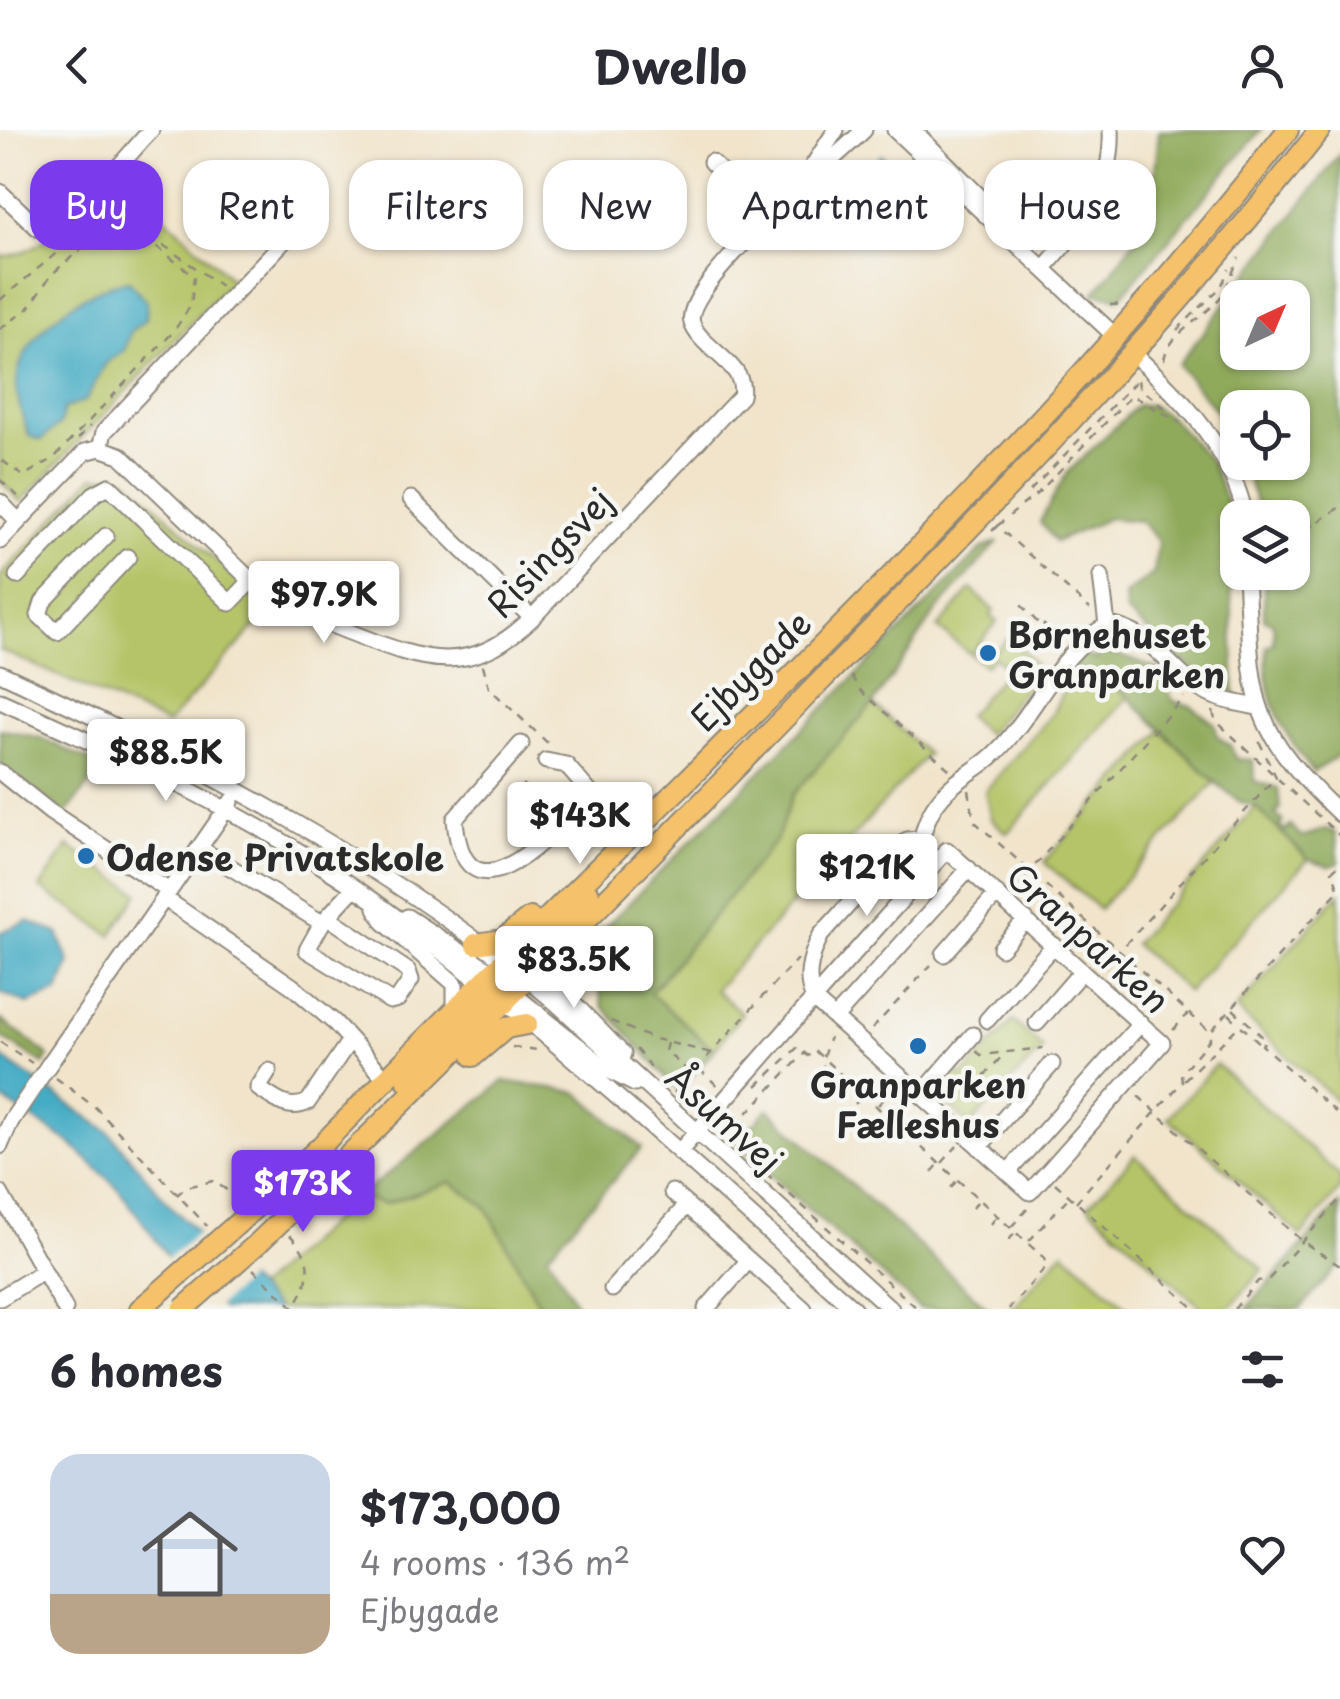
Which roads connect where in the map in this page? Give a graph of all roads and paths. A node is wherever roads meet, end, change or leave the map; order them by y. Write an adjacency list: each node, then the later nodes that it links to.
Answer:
1 (151, 130): 11 (street)
2 (836, 130): 9 (street, Risingsvej)
3 (864, 130): 10 (street, Risingsvej)
4 (895, 130): 18 (street)
5 (913, 130): 18 (street)
6 (1111, 130): 18 (street)
7 (1288, 130): 12 (main road, Ejbygade)
8 (1320, 130): 25 (main road, Ejbygade)
9 (816, 160)
10 (830, 160)
11 (0, 192)
12 (1213, 220): 24 (main road, Ejbygade); 25 (main road)
13 (163, 244): 19 (path)
14 (61, 250): 20 (path)
15 (275, 250): 19 (street)
16 (740, 250): 50 (street, Risingsvej)
17 (1242, 251): 26 (path)
18 (1044, 268): 24 (street)
19 (234, 294): 29 (street)
20 (0, 300)
21 (1123, 304): 22 (path)
22 (1110, 305)
23 (0, 330): 30 (path)
24 (1114, 336): 25 (main road); 31 (main road); 67 (main road, Ejbygade)
25 (1135, 356): 27 (path); 31 (main road, Ejbygade); 33 (street)
26 (1164, 360)
27 (1184, 422)
28 (1190, 434): 39 (path)
29 (100, 448): 36 (street); 47 (street, Risingsvej)
30 (0, 458)
31 (1011, 486): 53 (main road, Ejbygade)
32 (410, 499): 50 (street)
33 (1237, 500)
34 (0, 502): 36 (street)
35 (1340, 507): 38 (path)
36 (18, 521): 43 (street)
37 (1310, 525): 38 (path)
38 (1315, 525): 40 (path)
39 (997, 526): 42 (path); 51 (path)
40 (1310, 528)
41 (106, 536): 44 (street)
42 (984, 540)
43 (0, 541)
44 (128, 556)
45 (17, 576): 47 (street)
46 (1101, 576): 51 (street)
47 (251, 581): 50 (street, Risingsvej)
48 (1242, 590): 58 (street)
49 (1021, 605): 52 (path)
50 (532, 618)
51 (1100, 622): 52 (street); 58 (street)
52 (1073, 654): 64 (street)
53 (839, 663): 64 (path); 86 (main road, Ejbygade)
54 (0, 673): 66 (street, Åsumvej)
55 (1188, 692): 76 (path)
56 (0, 700): 69 (street)
57 (1212, 708): 63 (path)
58 (1258, 708): 70 (street)
59 (1254, 732): 63 (path)
60 (521, 744): 61 (street)
61 (546, 761)
62 (0, 772): 82 (street)
63 (1276, 777): 71 (path); 90 (path)
64 (958, 778): 72 (street); 76 (path)
65 (522, 784): 68 (path)
66 (238, 790): 69 (street); 87 (street, Åsumvej)
67 (676, 790): 78 (main road, Ejbygade); 97 (main road)
68 (538, 798)
69 (225, 810): 73 (street); 79 (street)
70 (1340, 814)
71 (1340, 836)
72 (921, 839): 77 (street); 91 (street)
73 (200, 848): 82 (street); 84 (street)
74 (1340, 864): 100 (path)
75 (969, 869): 77 (street, Granparken); 81 (street, Granparken); 109 (street)
76 (1030, 870): 80 (path); 90 (path)
77 (927, 872): 98 (street)
78 (581, 884): 87 (main road); 97 (main road, Ejbygade)
79 (354, 888): 83 (street); 84 (street)
80 (1014, 888)
81 (997, 894): 85 (street, Granparken); 92 (street)
82 (167, 895): 114 (street); 128 (street)
83 (372, 900): 97 (street); 99 (street)
84 (325, 920): 84 (street)
85 (1026, 920): 88 (street, Granparken); 89 (street)
86 (584, 933): 93 (main road, Ejbygade); 96 (path); 96 (path)
87 (476, 944): 97 (street, Åsumvej)
88 (1054, 945): 95 (street, Granparken); 104 (street)
89 (1001, 948)
90 (1120, 951): 94 (path); 102 (path)
91 (813, 952): 98 (street); 125 (path)
92 (944, 954): 115 (path)
93 (549, 960): 97 (main road, Ejbygade); 101 (street)
94 (1104, 968)
95 (1082, 971): 105 (street); 106 (street, Granparken)
96 (573, 974): 101 (path)
97 (504, 983): 99 (main road, Ejbygade); 107 (street, Åsumvej); 136 (street); 156 (main road, Ejbygade)
98 (814, 1000): 109 (street); 152 (street)
99 (454, 1008): 134 (main road, Ejbygade)
100 (1232, 1008): 103 (path); 119 (path)
101 (585, 1012): 136 (street)
102 (1189, 1013): 110 (path); 112 (path)
103 (1228, 1013): 108 (path); 112 (path)
104 (987, 1020)
105 (1036, 1023)
106 (1141, 1023): 163 (street); 168 (street, Granparken)
107 (527, 1024): 122 (street, Åsumvej); 156 (main road)
108 (1240, 1025): 119 (path); 135 (path)
109 (834, 1026): 115 (street); 126 (path)
110 (1174, 1030)
111 (619, 1032): 118 (path)
112 (1210, 1032): 135 (path)
113 (970, 1039): 124 (path); 143 (street)
114 (350, 1040): 129 (street); 134 (street)
115 (861, 1041): 143 (street)
116 (0, 1042): 128 (path)
117 (629, 1042): 131 (path)
118 (667, 1042): 125 (path); 132 (path)
119 (1262, 1045): 150 (path)
120 (507, 1048): 122 (path)
121 (1043, 1048): 124 (path)
122 (558, 1051): 160 (street, Åsumvej)
123 (805, 1052): 126 (path); 141 (path); 154 (path)
124 (1006, 1052): 138 (path)
125 (712, 1053): 132 (path)
126 (825, 1060): 130 (path); 133 (path)
127 (1052, 1064): 158 (street)
128 (49, 1070): 157 (street, bridge); 170 (path)
129 (269, 1071)
130 (818, 1072)
131 (655, 1073)
132 (692, 1074): 140 (path)
133 (845, 1078): 137 (path); 142 (path)
134 (386, 1079): 178 (main road, Ejbygade)
135 (1182, 1082): 149 (path)
136 (659, 1088): 140 (path); 140 (path); 152 (street, Åsumvej)
137 (837, 1088)
138 (974, 1088)
139 (892, 1091): 147 (path)
140 (676, 1093): 145 (path)
141 (750, 1093)
142 (864, 1094): 146 (path); 147 (path)
143 (921, 1095): 158 (street)
144 (1137, 1096): 149 (path)
145 (686, 1102)
146 (855, 1104)
147 (878, 1106): 148 (path)
148 (882, 1110): 151 (path); 153 (path)
149 (1156, 1112): 174 (path); 187 (path)
150 (1340, 1116)
151 (874, 1120)
152 (701, 1126): 154 (path); 160 (street); 201 (street, Åsumvej)
153 (904, 1130): 155 (path); 161 (path)
154 (727, 1138): 202 (path)
155 (895, 1140)
156 (362, 1144): 180 (main road, Ejbygade)
157 (0, 1146)
158 (979, 1146): 163 (street)
159 (956, 1148): 161 (path)
160 (679, 1152): 200 (street, Åsumvej)
161 (941, 1163): 162 (path); 164 (path)
162 (932, 1172)
163 (1008, 1172): 168 (street)
164 (958, 1179): 166 (path); 173 (path)
165 (1056, 1185): 171 (path)
166 (950, 1188)
167 (672, 1192): 175 (street)
168 (1030, 1192): 182 (path)
169 (0, 1193): 179 (street)
170 (176, 1196): 178 (path); 184 (path)
171 (1069, 1196): 174 (path); 186 (path)
172 (1340, 1198): 187 (path)
173 (980, 1199): 176 (path); 177 (path)
174 (1076, 1202): 204 (path)
175 (688, 1205): 189 (street); 192 (street)
176 (972, 1208)
177 (998, 1215): 181 (path); 182 (path)
178 (245, 1218): 196 (main road, Ejbygade, bridge)
179 (6, 1220): 191 (street)
180 (278, 1224): 188 (main road, Ejbygade); 194 (path)
181 (991, 1224)
182 (1011, 1227): 183 (path)
183 (1016, 1232): 185 (path); 186 (path)
184 (215, 1233)
185 (1009, 1240)
186 (1028, 1242): 203 (path)
187 (1302, 1242): 190 (path); 205 (path)
188 (249, 1251): 194 (path); 197 (main road, Ejbygade, bridge)
189 (749, 1260): 198 (street); 199 (street)
190 (1340, 1266)
191 (44, 1271): 193 (street); 195 (street)
192 (612, 1290)
193 (0, 1298)
194 (294, 1308)
195 (66, 1309)
196 (140, 1309)
197 (183, 1309)
198 (706, 1309)
199 (804, 1309)
200 (854, 1309)
201 (891, 1309)
202 (918, 1309)
203 (1009, 1309)
204 (1195, 1309)
205 (1234, 1309)

